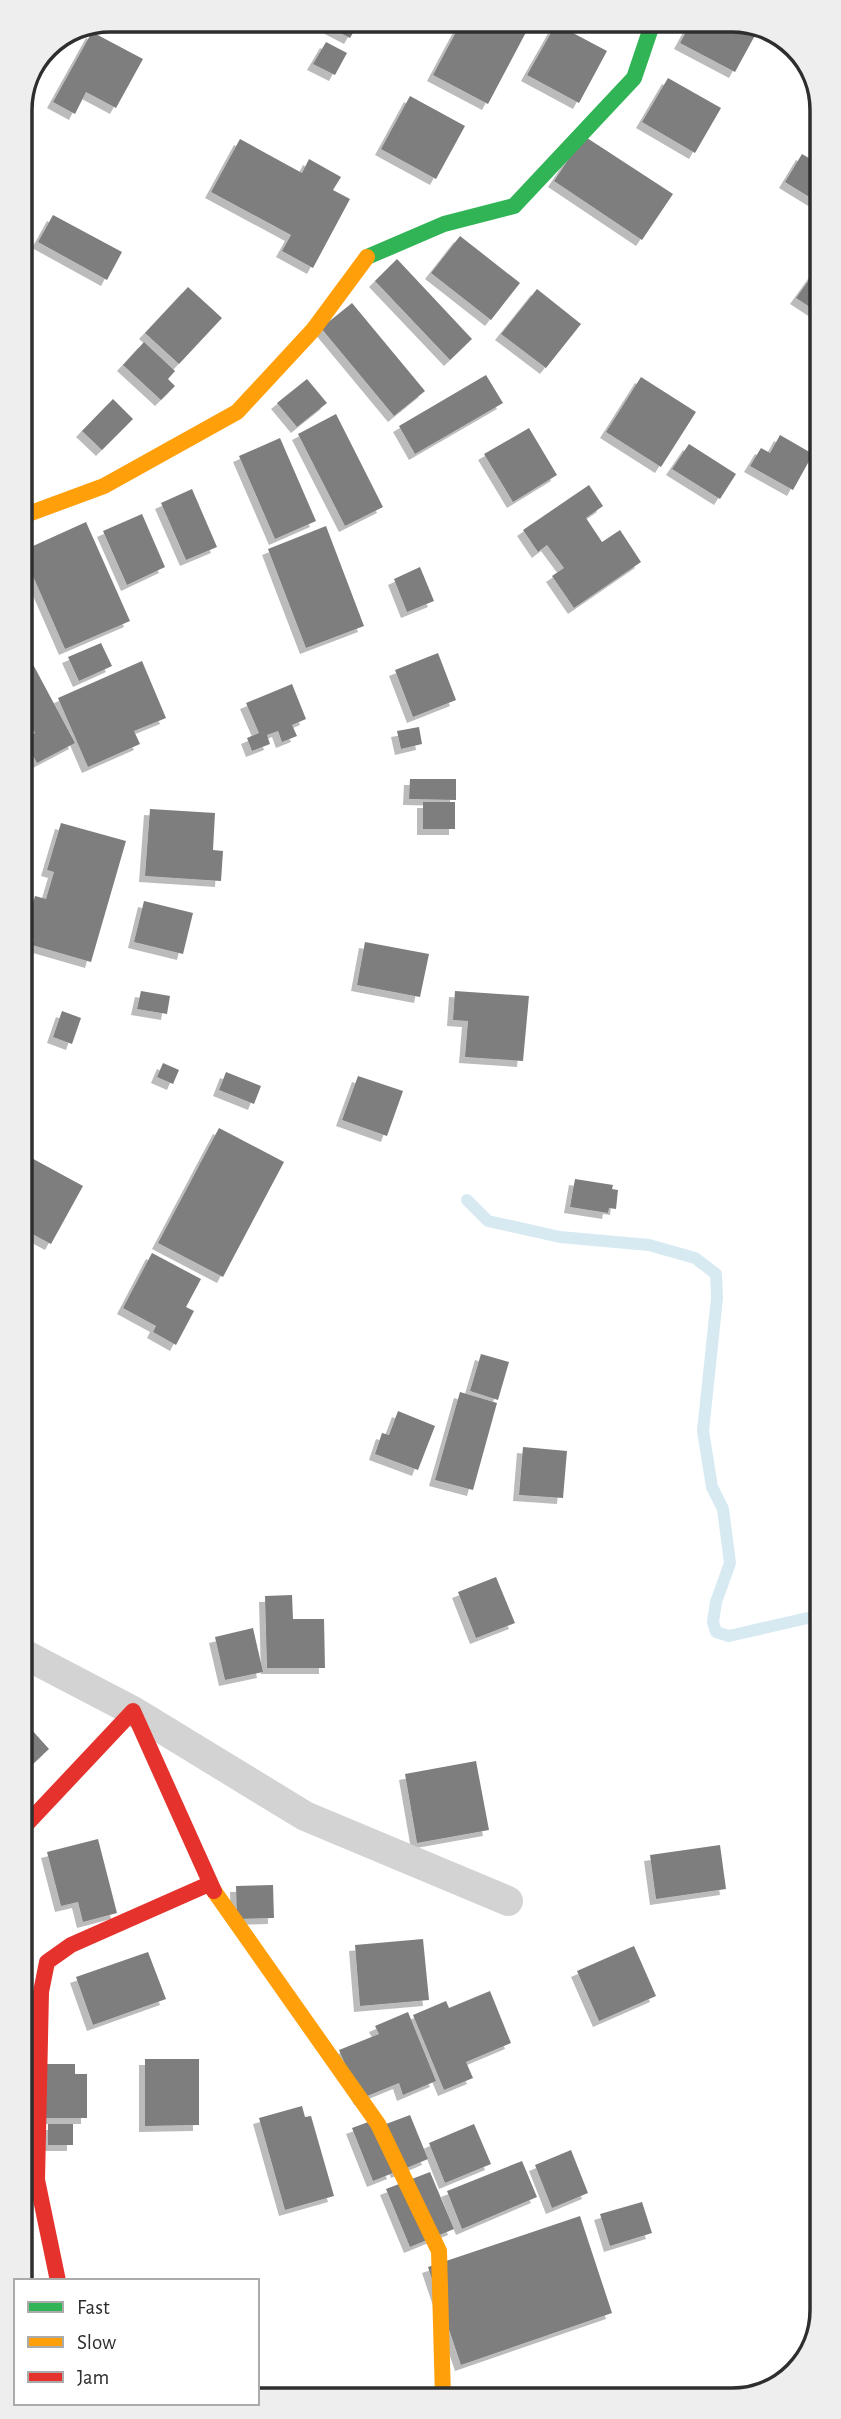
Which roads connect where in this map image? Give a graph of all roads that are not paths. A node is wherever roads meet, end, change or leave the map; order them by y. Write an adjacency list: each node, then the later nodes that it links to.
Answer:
1 (650, 32): 2 (street)
2 (32, 513)
3 (32, 1658): 4 (street)
4 (134, 1711): 5 (street); 6 (street); 7 (street)
5 (32, 1818)
6 (209, 1884): 8 (street); 9 (street)
7 (508, 1901)
8 (58, 2279)
9 (443, 2388)

